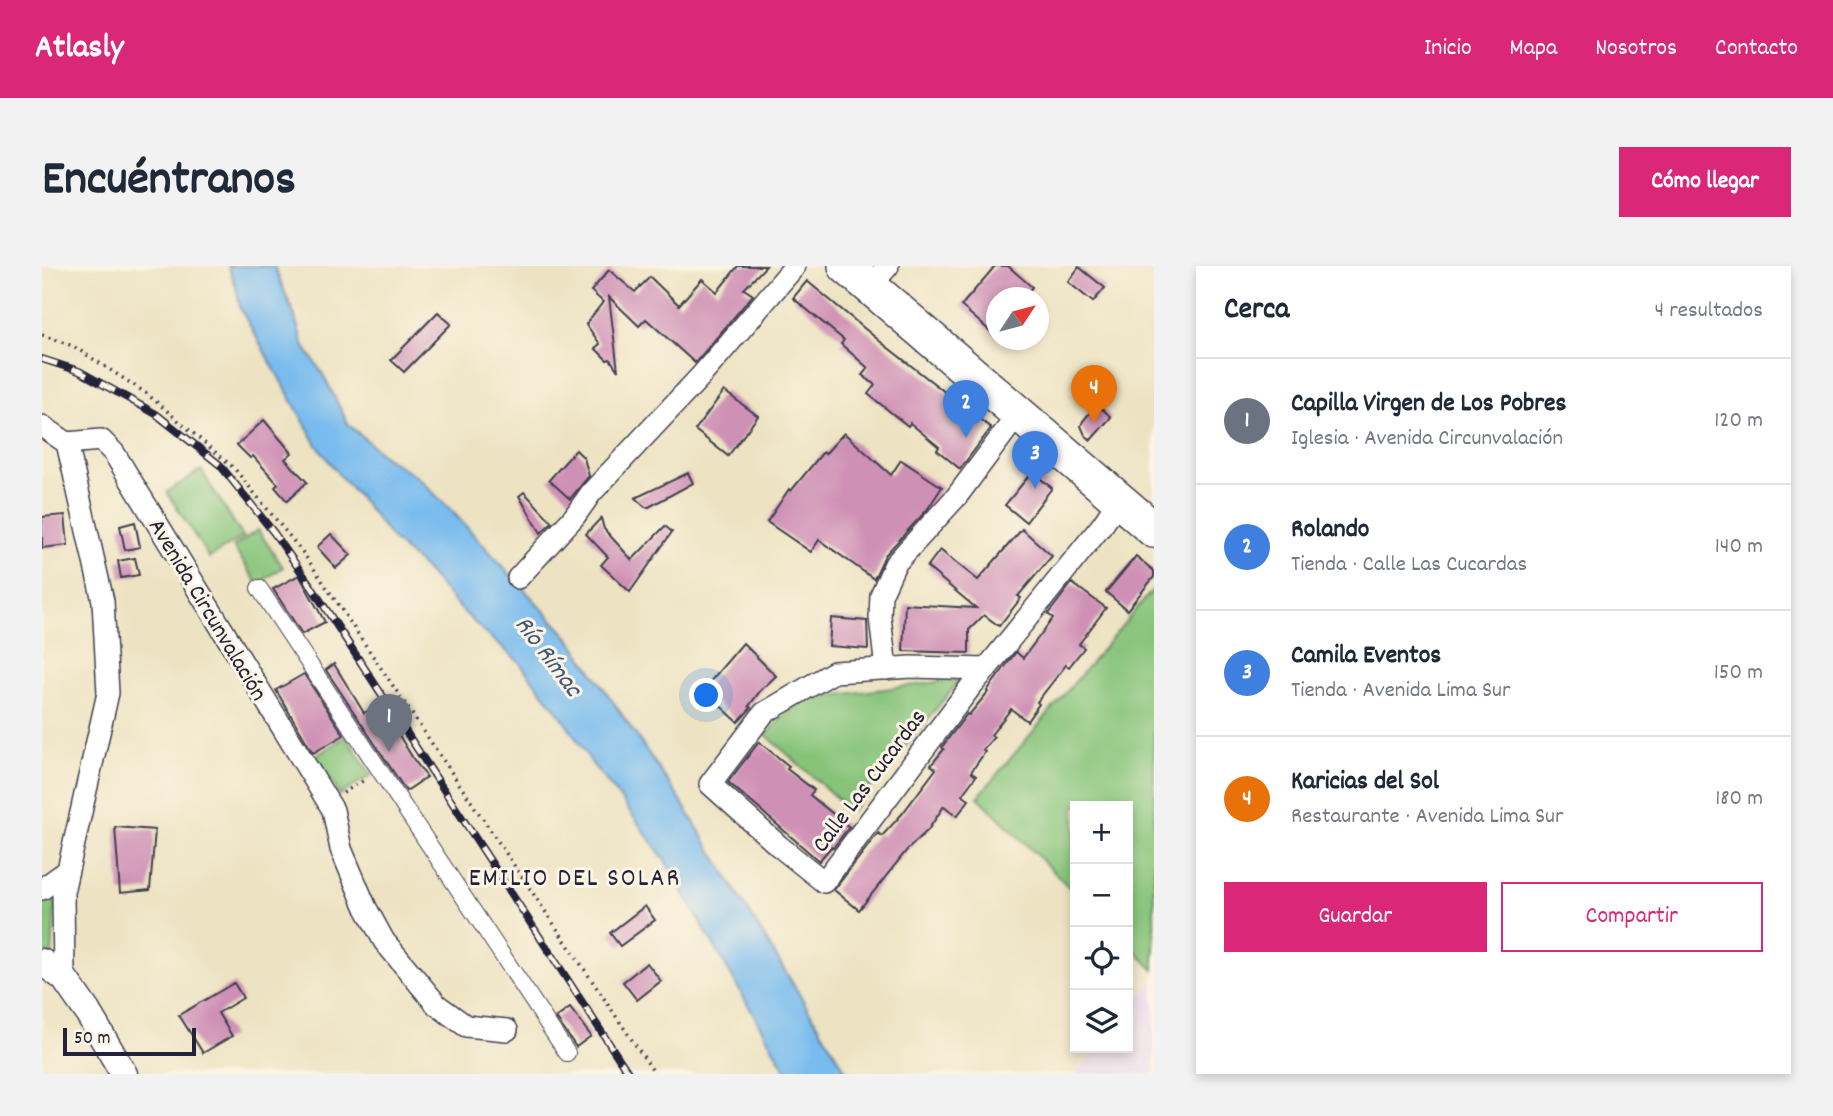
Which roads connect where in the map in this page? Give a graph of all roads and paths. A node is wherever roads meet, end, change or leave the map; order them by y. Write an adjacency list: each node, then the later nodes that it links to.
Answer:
1 (795, 266): 9 (street)
2 (868, 273): 4 (highway)
3 (42, 335): 22 (path)
4 (1018, 413): 7 (highway); 11 (street)
5 (42, 426): 6 (street)
6 (67, 443): 14 (street, Avenida Circunvalación); 15 (street)
7 (1119, 500): 8 (highway); 12 (street, Calle Las Cucardas)
8 (1154, 530)
9 (518, 578)
10 (259, 588): 13 (street)
11 (886, 669): 12 (street, Calle Las Cucardas); 12 (street, Calle Las Cucardas)
12 (986, 669)
13 (380, 771): 14 (path); 20 (street)
14 (330, 806): 19 (street)
15 (67, 870): 16 (street); 18 (street)
16 (42, 889)
17 (42, 962): 18 (street)
18 (64, 978): 21 (street)
19 (507, 1030)
20 (566, 1054)
21 (124, 1074)
22 (655, 1074)

